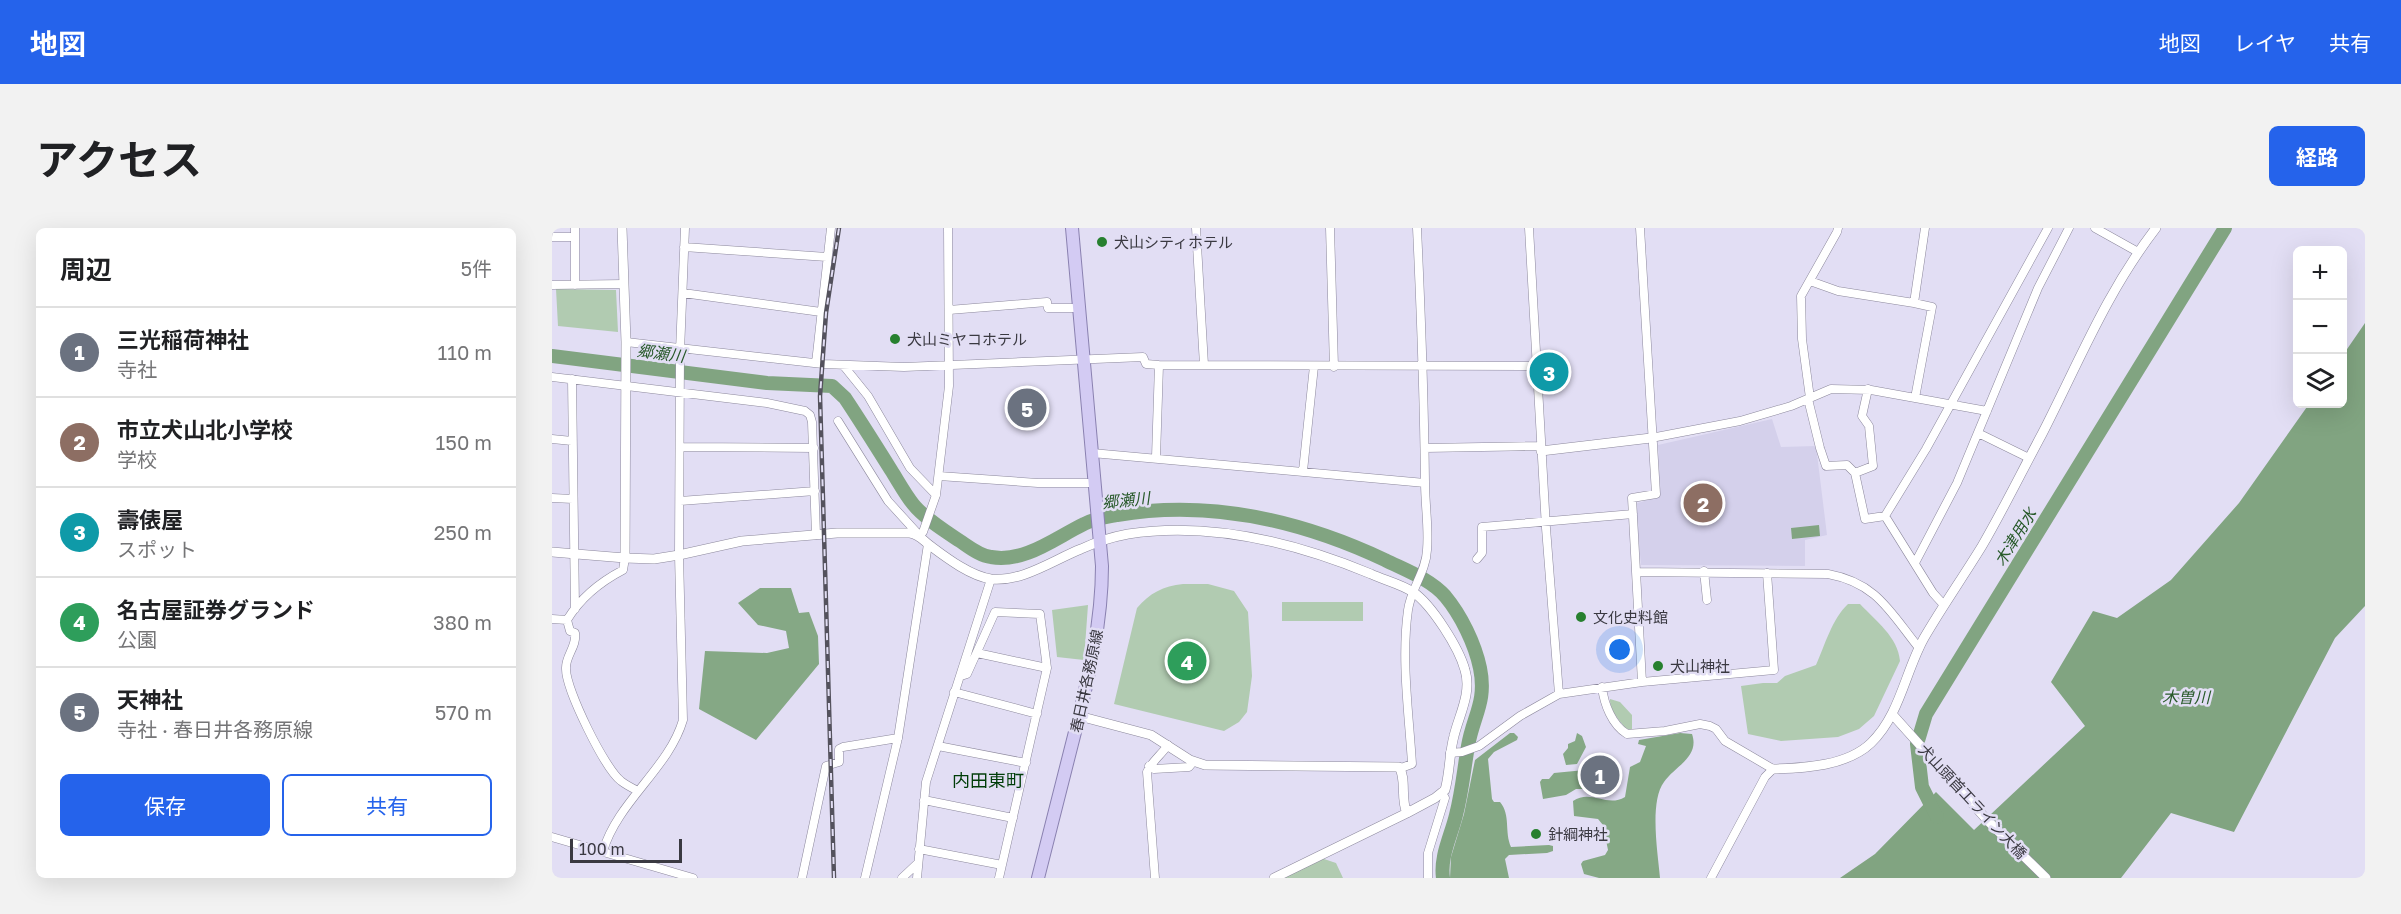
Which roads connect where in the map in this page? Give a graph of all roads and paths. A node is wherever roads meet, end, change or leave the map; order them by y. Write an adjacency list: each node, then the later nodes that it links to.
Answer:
1 (622, 228): 23 (street)
2 (685, 228): 19 (street)
3 (831, 228): 21 (street)
4 (948, 228): 29 (street)
5 (1072, 228): 28 (main road, 春日井各務原線)
6 (1196, 228): 37 (street)
7 (1330, 228): 41 (street)
8 (1417, 228): 42 (street)
9 (1529, 228): 40 (street)
10 (1640, 228): 54 (street)
11 (1838, 228): 22 (street)
12 (1925, 228): 27 (street)
13 (2048, 228): 50 (street)
14 (2069, 228): 51 (street)
15 (2095, 228): 20 (street)
16 (2156, 228): 20 (street)
17 (575, 232): 18 (street); 25 (street)
18 (552, 237)
19 (684, 247): 21 (street); 26 (street)
20 (2138, 252): 63 (street)
21 (827, 257): 30 (street)
22 (1810, 281): 27 (street); 48 (street)
23 (624, 284): 25 (street); 31 (street)
24 (552, 285): 25 (street)
25 (575, 285)
26 (683, 293): 30 (street); 32 (street)
27 (1914, 303): 49 (street)
28 (1080, 308): 29 (street); 33 (main road, 春日井各務原線)
29 (949, 310): 38 (street)
30 (821, 312): 34 (street)
31 (626, 342): 32 (street); 45 (street)
32 (680, 349): 34 (street); 47 (street)
33 (1084, 359): 36 (street); 38 (street); 61 (main road, 春日井各務原線)
34 (816, 363): 35 (street)
35 (843, 365): 38 (street); 70 (street)
36 (1159, 365): 37 (street); 62 (street)
37 (1204, 365): 39 (street)
38 (949, 366): 66 (street)
39 (1314, 366): 41 (street); 64 (street)
40 (1536, 366): 42 (street); 60 (street)
41 (1334, 367): 42 (street)
42 (1424, 367): 59 (street)
43 (552, 377): 44 (street)
44 (572, 379): 45 (street); 56 (street)
45 (627, 386): 47 (street); 84 (street)
46 (1868, 389): 48 (street); 49 (street); 65 (street)
47 (680, 391): 57 (street); 58 (street)
48 (1809, 398): 54 (street); 65 (street)
49 (1915, 398): 50 (street)
50 (1951, 403): 51 (street); 75 (street)
51 (1987, 411): 53 (street)
52 (838, 422): 77 (street)
53 (1978, 433): 63 (street); 86 (street)
54 (1651, 438): 60 (street); 74 (street)
55 (552, 440): 56 (street)
56 (572, 441): 72 (street)
57 (681, 447): 58 (street); 73 (street)
58 (814, 448): 69 (street)
59 (1425, 448): 60 (street); 68 (street)
60 (1541, 448): 76 (street)
61 (1092, 453): 62 (street); 67 (main road, 春日井各務原線)
62 (1156, 458): 64 (street)
63 (2029, 458): 93 (street)
64 (1303, 471): 68 (street)
65 (1855, 473): 75 (street)
66 (939, 476): 67 (street); 70 (street)
67 (1095, 483): 79 (main road, 春日井各務原線)
68 (1425, 483): 91 (street)
69 (815, 491): 73 (street); 78 (street)
70 (936, 495): 77 (street)
71 (552, 498): 72 (street)
72 (573, 499): 82 (street)
73 (680, 501): 83 (street)
74 (1633, 514): 76 (street); 88 (street)
75 (1885, 516): 86 (street)
76 (1546, 523): 85 (street); 104 (street)
77 (922, 531): 78 (street); 80 (street)
78 (816, 536): 83 (street)
79 (1099, 537): 90 (street); 91 (street); 107 (main road, 春日井各務原線)
80 (928, 544): 90 (street); 108 (street)
81 (552, 552): 82 (street)
82 (574, 553): 84 (street); 94 (street)
83 (679, 555): 84 (street); 117 (street)
84 (625, 558): 94 (street)
85 (1477, 559)
86 (1915, 563): 93 (street)
87 (1704, 571): 88 (street); 89 (street); 92 (street)
88 (1636, 572): 101 (street)
89 (1767, 573): 97 (street); 101 (street)
90 (991, 579): 100 (street)
91 (1414, 589): 111 (street); 115 (street)
92 (1707, 600)
93 (1943, 604): 97 (street)
94 (575, 609): 96 (street)
95 (552, 619): 96 (street)
96 (567, 620): 117 (street)
97 (1919, 648): 106 (street)
98 (977, 653): 99 (street); 99 (street); 100 (street)
99 (1047, 668): 105 (street)
100 (961, 676): 103 (street)
101 (1642, 682): 102 (street)
102 (1602, 687): 104 (street); 116 (street)
103 (954, 692): 105 (street); 110 (street)
104 (1559, 694): 111 (street)
105 (1037, 714): 113 (street)
106 (1892, 714): 116 (street); 138 (street, 犬山頭首工ライン大橋)
107 (1079, 716): 109 (street); 133 (main road, 春日井各務原線)
108 (898, 738): 128 (street); 129 (street)
109 (1168, 744): 112 (street); 114 (street)
110 (938, 746): 113 (street); 119 (street)
111 (1450, 753): 118 (street)
112 (1193, 762): 114 (street); 115 (street)
113 (1026, 763): 121 (street)
114 (1149, 766): 134 (street)
115 (1401, 768): 120 (street)
116 (1773, 769): 137 (street)
117 (638, 790): 124 (street)
118 (1442, 793): 120 (street); 136 (street)
119 (924, 800): 121 (street); 123 (street)
120 (1407, 813): 135 (street)
121 (1013, 818): 126 (street)
122 (552, 837): 124 (street)
123 (919, 849): 125 (street); 126 (street)
124 (603, 851): 127 (street)
125 (918, 863): 130 (street); 131 (street)
126 (1002, 866): 132 (street)
127 (693, 878)
128 (802, 878)
129 (865, 878)
130 (902, 878)
131 (917, 878)
132 (999, 878)
133 (1038, 878)
134 (1155, 878)
135 (1274, 878)
136 (1428, 878)
137 (1711, 878)
138 (2046, 878)

